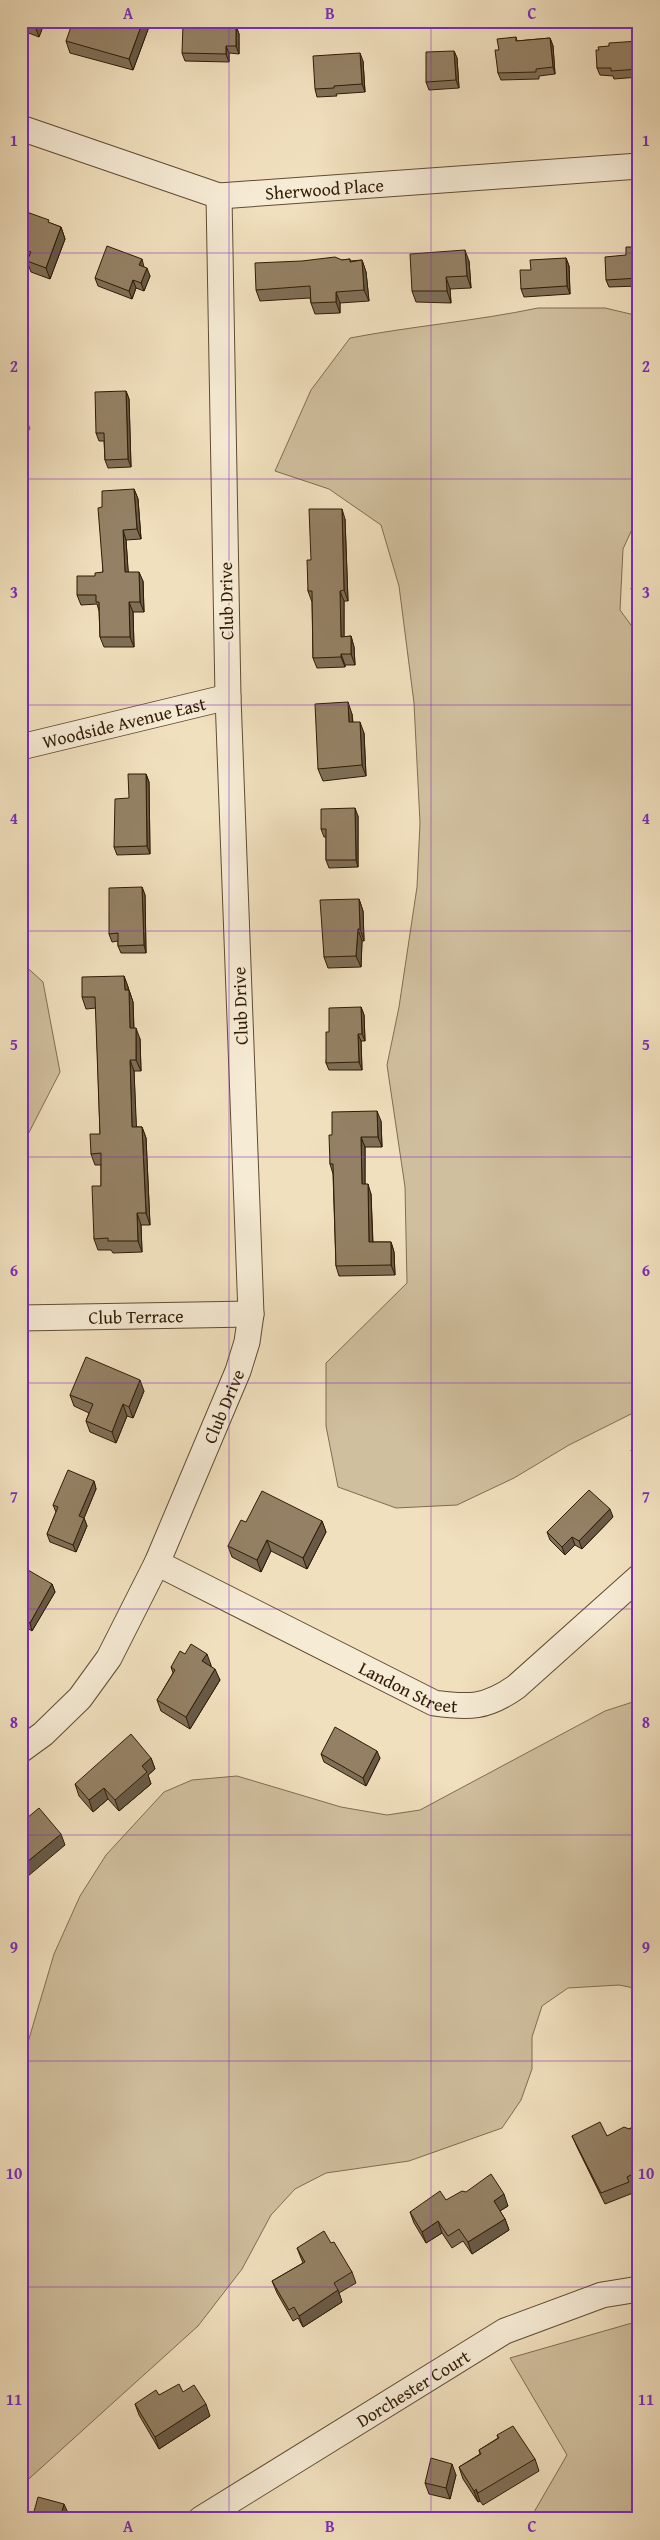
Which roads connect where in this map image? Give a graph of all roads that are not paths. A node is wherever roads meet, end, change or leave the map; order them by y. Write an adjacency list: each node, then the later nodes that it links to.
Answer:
1 (21, 128): 3 (street, Sherwood Place)
2 (639, 166): 3 (street, Sherwood Place)
3 (219, 196): 4 (street, Club Drive)
4 (228, 697): 5 (street, Woodside Avenue East); 6 (street, Club Drive)
5 (21, 747)
6 (251, 1314): 7 (street, Club Terrace); 8 (street, Club Drive)
7 (21, 1318)
8 (157, 1563): 9 (street, Landon Street); 10 (street, Club Drive)
9 (639, 1577)
10 (21, 1750)
11 (639, 2289): 12 (street, Dorchester Court)
12 (201, 2519)

